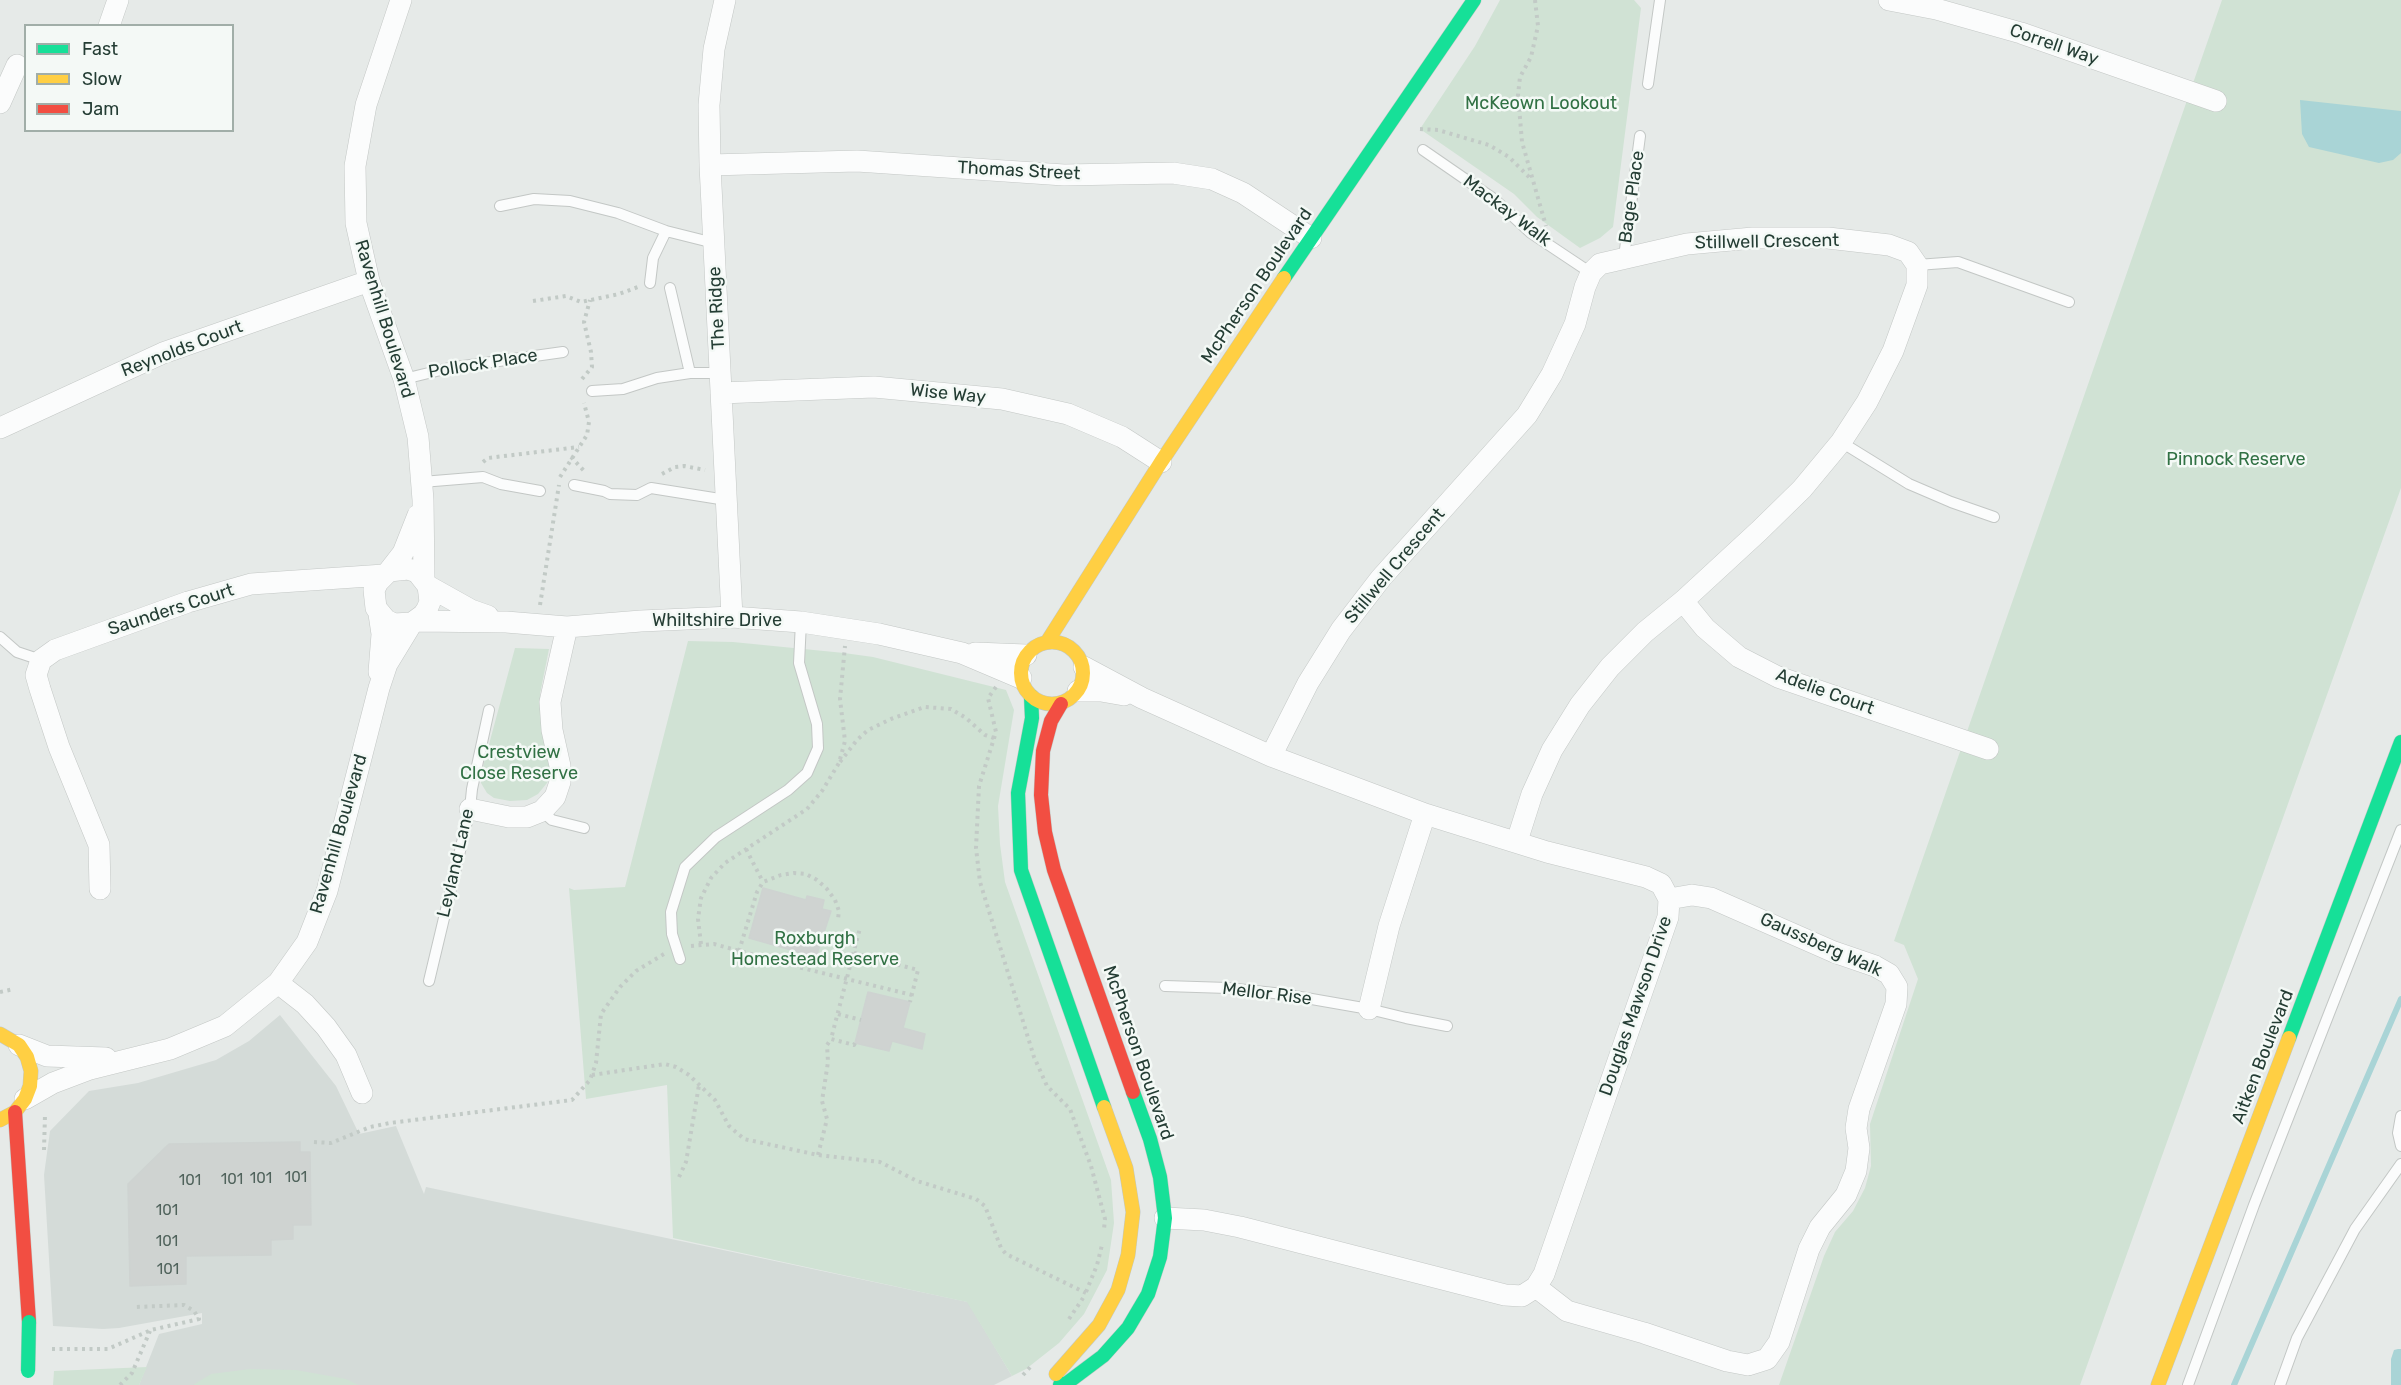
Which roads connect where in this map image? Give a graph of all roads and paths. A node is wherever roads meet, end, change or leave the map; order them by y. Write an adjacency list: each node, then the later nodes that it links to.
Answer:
1 (118, 0): 10 (street)
2 (401, 0): 28 (street, Ravenhill Boulevard)
3 (725, 0): 18 (street, The Ridge)
4 (1468, 0): 9 (street, McPherson Boulevard)
5 (1474, 0): 9 (street, McPherson Boulevard)
6 (1535, 0): 19 (path)
7 (1660, 0): 12 (lane)
8 (1889, 0): 13 (street, Correll Way)
9 (1462, 16): 22 (street, McPherson Boulevard)
10 (110, 24)
11 (14, 63): 14 (street)
12 (1648, 84)
13 (2216, 101)
14 (0, 103)
15 (1420, 129): 19 (path)
16 (1640, 136): 25 (lane, Bage Place)
17 (1423, 150): 24 (lane, Mackay Walk)
18 (710, 165): 22 (street, Thomas Street); 23 (street, The Ridge)
19 (1532, 181): 24 (path)
20 (500, 206): 21 (lane)
21 (666, 231): 23 (lane); 29 (lane)
22 (1311, 238): 44 (street, McPherson Boulevard)
23 (714, 243): 37 (street, The Ridge)
24 (1553, 247): 27 (lane, Mackay Walk)
25 (1624, 257): 26 (street, Stillwell Crescent); 27 (street, Stillwell Crescent)
26 (1917, 265): 33 (lane); 41 (street)
27 (1591, 273): 81 (street, Stillwell Crescent)
28 (369, 282): 36 (street, Ravenhill Boulevard); 40 (street, Reynolds Court)
29 (650, 283): 31 (path)
30 (670, 288): 35 (lane)
31 (590, 300): 32 (path); 38 (path)
32 (533, 302)
33 (2069, 302)
34 (563, 352): 36 (lane, Pollock Place)
35 (690, 372): 37 (lane); 38 (lane)
36 (404, 379): 50 (street, Ravenhill Boulevard)
37 (721, 383): 44 (street, Wise Way); 52 (street, The Ridge)
38 (587, 390)
39 (584, 401): 42 (path)
40 (0, 428)
41 (1841, 442): 53 (lane); 58 (street)
42 (579, 447): 43 (path); 47 (path)
43 (571, 457): 48 (path); 64 (path)
44 (1161, 462): 56 (street, McPherson Boulevard)
45 (705, 470): 46 (path)
46 (658, 475)
47 (478, 477): 50 (lane); 51 (lane)
48 (593, 478)
49 (574, 485): 52 (lane)
50 (422, 491): 54 (street, Ravenhill Boulevard); 57 (street, Ravenhill Boulevard)
51 (540, 491)
52 (726, 500): 60 (street, The Ridge)
53 (1994, 517)
54 (386, 573): 55 (street, Saunders Court); 57 (street); 59 (street)
55 (307, 580): 59 (street, Saunders Court); 71 (street, Saunders Court)
56 (1087, 580): 67 (street, McPherson Boulevard); 70 (street, McPherson Boulevard)
57 (426, 582): 61 (street); 62 (street, Whiltshire Drive)
58 (1683, 601): 80 (street, Adelie Court); 88 (street)
59 (377, 611): 61 (street); 73 (street, Ravenhill Boulevard)
60 (732, 617): 63 (street, Whiltshire Drive); 65 (street, Whiltshire Drive)
61 (415, 622): 62 (street, Whiltshire Drive); 73 (street, Ravenhill Boulevard)
62 (506, 622): 64 (street, Whiltshire Drive)
63 (801, 622): 68 (street, Whiltshire Drive); 97 (lane)
64 (537, 624): 65 (street, Whiltshire Drive)
65 (567, 627): 84 (street)
66 (0, 637): 71 (lane)
67 (1047, 642): 69 (street); 70 (street)
68 (962, 653): 69 (street, Whiltshire Drive); 72 (street, Whiltshire Drive)
69 (1026, 655): 72 (street)
70 (1079, 659): 74 (street); 75 (street, Douglas Mawson Drive)
71 (41, 660): 91 (street)
72 (1019, 682): 76 (street); 78 (path); 131 (street, McPherson Boulevard)
73 (378, 688): 100 (street, Ravenhill Boulevard)
74 (1078, 691): 75 (street, Douglas Mawson Drive); 76 (street)
75 (1142, 698): 81 (street, Douglas Mawson Drive)
76 (1061, 704): 127 (street, McPherson Boulevard)
77 (489, 710): 83 (lane, Leyland Lane)
78 (994, 738): 82 (path); 129 (path)
79 (2401, 742): 138 (street, Aitken Boulevard)
80 (1988, 749)
81 (1271, 756): 85 (street, Douglas Mawson Drive)
82 (839, 763)
83 (470, 809): 84 (street); 99 (lane, Leyland Lane)
84 (542, 811): 86 (lane)
85 (1425, 814): 88 (street, Douglas Mawson Drive); 106 (street)
86 (584, 828)
87 (2401, 830): 139 (lane)
88 (1517, 841): 92 (street, Douglas Mawson Drive)
89 (746, 849): 90 (path)
90 (764, 882): 93 (path); 95 (path)
91 (100, 889)
92 (1670, 898): 128 (street, Douglas Mawson Drive); 128 (street, Gaussberg Walk)
93 (838, 919)
94 (860, 928): 96 (path)
95 (739, 951): 97 (path); 98 (path)
96 (854, 953): 98 (path); 104 (path)
97 (678, 954): 114 (path)
98 (847, 978): 104 (path); 107 (path)
99 (429, 981)
100 (279, 983): 113 (street, Ravenhill Boulevard); 116 (street)
101 (1165, 986): 106 (lane, Mellor Rise)
102 (14, 989): 103 (path)
103 (0, 992)
104 (912, 995): 105 (path)
105 (910, 1002)
106 (1369, 1009): 109 (lane, Mellor Rise)
107 (838, 1014): 108 (path); 111 (path)
108 (861, 1020)
109 (1447, 1026)
110 (9, 1036): 113 (street, Ravenhill Boulevard); 117 (street)
111 (831, 1039): 112 (path); 124 (path)
112 (855, 1043)
113 (131, 1059): 117 (street, Ravenhill Boulevard)
114 (592, 1075): 115 (path); 121 (path)
115 (699, 1085): 124 (path); 126 (path)
116 (362, 1093)
117 (20, 1106): 120 (street); 135 (street, bridge)
118 (49, 1108): 123 (path)
119 (2401, 1116): 122 (lane)
120 (0, 1120)
121 (314, 1142)
122 (2401, 1146)
123 (44, 1152)
124 (818, 1155): 129 (path)
125 (2401, 1164): 140 (lane)
126 (679, 1177)
127 (1165, 1218): 128 (street); 134 (street, McPherson Boulevard)
128 (1536, 1287)
129 (1086, 1292): 131 (path)
130 (136, 1306): 132 (path)
131 (1106, 1312): 134 (street, McPherson Boulevard)
132 (150, 1330): 133 (path); 136 (path)
133 (43, 1350)
134 (1063, 1381): 137 (street, McPherson Boulevard)
135 (27, 1385)
136 (120, 1385)
137 (1041, 1385)
138 (2158, 1385)
139 (2188, 1385)
140 (2280, 1385)

